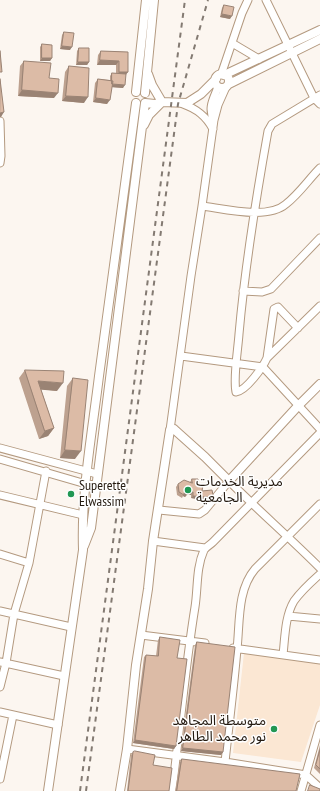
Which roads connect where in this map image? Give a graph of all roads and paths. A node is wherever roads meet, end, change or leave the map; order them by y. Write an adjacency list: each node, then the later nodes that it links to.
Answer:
1 (146, 0): 13 (street)
2 (154, 0): 10 (street)
3 (248, 0): 7 (street)
4 (266, 0): 8 (street)
5 (320, 30): 8 (street)
6 (320, 39): 8 (street)
7 (232, 43): 9 (street); 11 (street)
8 (290, 48): 9 (street); 11 (street); 12 (street)
9 (259, 59): 11 (street)
10 (147, 71): 13 (street); 14 (street)
11 (222, 82): 15 (street); 18 (street)
12 (317, 96): 16 (street); 23 (street)
13 (142, 97): 14 (street); 19 (street); 40 (street)
14 (162, 102): 15 (street); 19 (street)
15 (183, 104): 18 (street)
16 (320, 104)
17 (0, 121): 20 (street)
18 (213, 129): 22 (street)
19 (140, 137): 41 (street)
20 (0, 163)
21 (320, 168): 23 (street)
22 (202, 206): 23 (street); 28 (street)
23 (254, 213): 25 (street)
24 (320, 238): 25 (street)
25 (243, 291): 30 (street)
26 (320, 306): 27 (street)
27 (298, 328): 29 (street); 29 (street)
28 (180, 356): 30 (street); 35 (street)
29 (267, 358): 31 (street)
30 (237, 363): 31 (street); 31 (street)
31 (263, 367): 33 (street)
32 (320, 384): 33 (street)
33 (298, 406): 34 (street); 42 (street)
34 (320, 429)
35 (170, 430): 42 (street); 49 (street)
36 (320, 433): 46 (street)
37 (0, 448): 40 (street)
38 (0, 459): 39 (street)
39 (46, 471): 43 (street); 47 (street)
40 (87, 472): 41 (street); 43 (street)
41 (97, 474): 44 (street)
42 (229, 481): 46 (street); 49 (street)
43 (86, 484): 44 (street); 50 (street)
44 (96, 485): 54 (street)
45 (0, 497): 47 (street)
46 (251, 503): 51 (street); 53 (street)
47 (40, 504): 50 (street); 56 (street)
48 (320, 504): 51 (street)
49 (159, 510): 52 (street)
50 (83, 515): 54 (street)
51 (288, 536): 57 (street); 68 (street)
52 (154, 541): 53 (street); 64 (street)
53 (205, 548): 65 (street)
54 (83, 550): 63 (street)
55 (0, 554): 56 (street)
56 (29, 563): 60 (street)
57 (320, 568)
58 (320, 574): 61 (street)
59 (0, 611): 60 (street)
60 (14, 614): 63 (street); 71 (street)
61 (288, 616): 62 (street); 69 (street)
62 (320, 619)
63 (71, 627): 72 (street)
64 (141, 635): 65 (street); 78 (street)
65 (189, 641): 66 (street); 79 (street)
66 (210, 644)
67 (224, 646): 68 (street)
68 (237, 648): 69 (street); 80 (street)
69 (282, 655): 70 (street)
70 (320, 660)
71 (3, 662): 72 (street); 73 (street)
72 (64, 676): 76 (street)
73 (0, 687)
74 (0, 712): 75 (street)
75 (13, 715): 76 (street); 82 (street)
76 (58, 725): 84 (street)
77 (320, 725): 81 (street)
78 (127, 749): 79 (street); 85 (street)
79 (177, 756): 80 (street); 86 (street)
80 (225, 762): 81 (street)
81 (306, 775): 83 (street); 87 (street)
82 (0, 779)
83 (320, 788)
84 (48, 791)
85 (120, 791)
86 (172, 791)
87 (301, 791)

